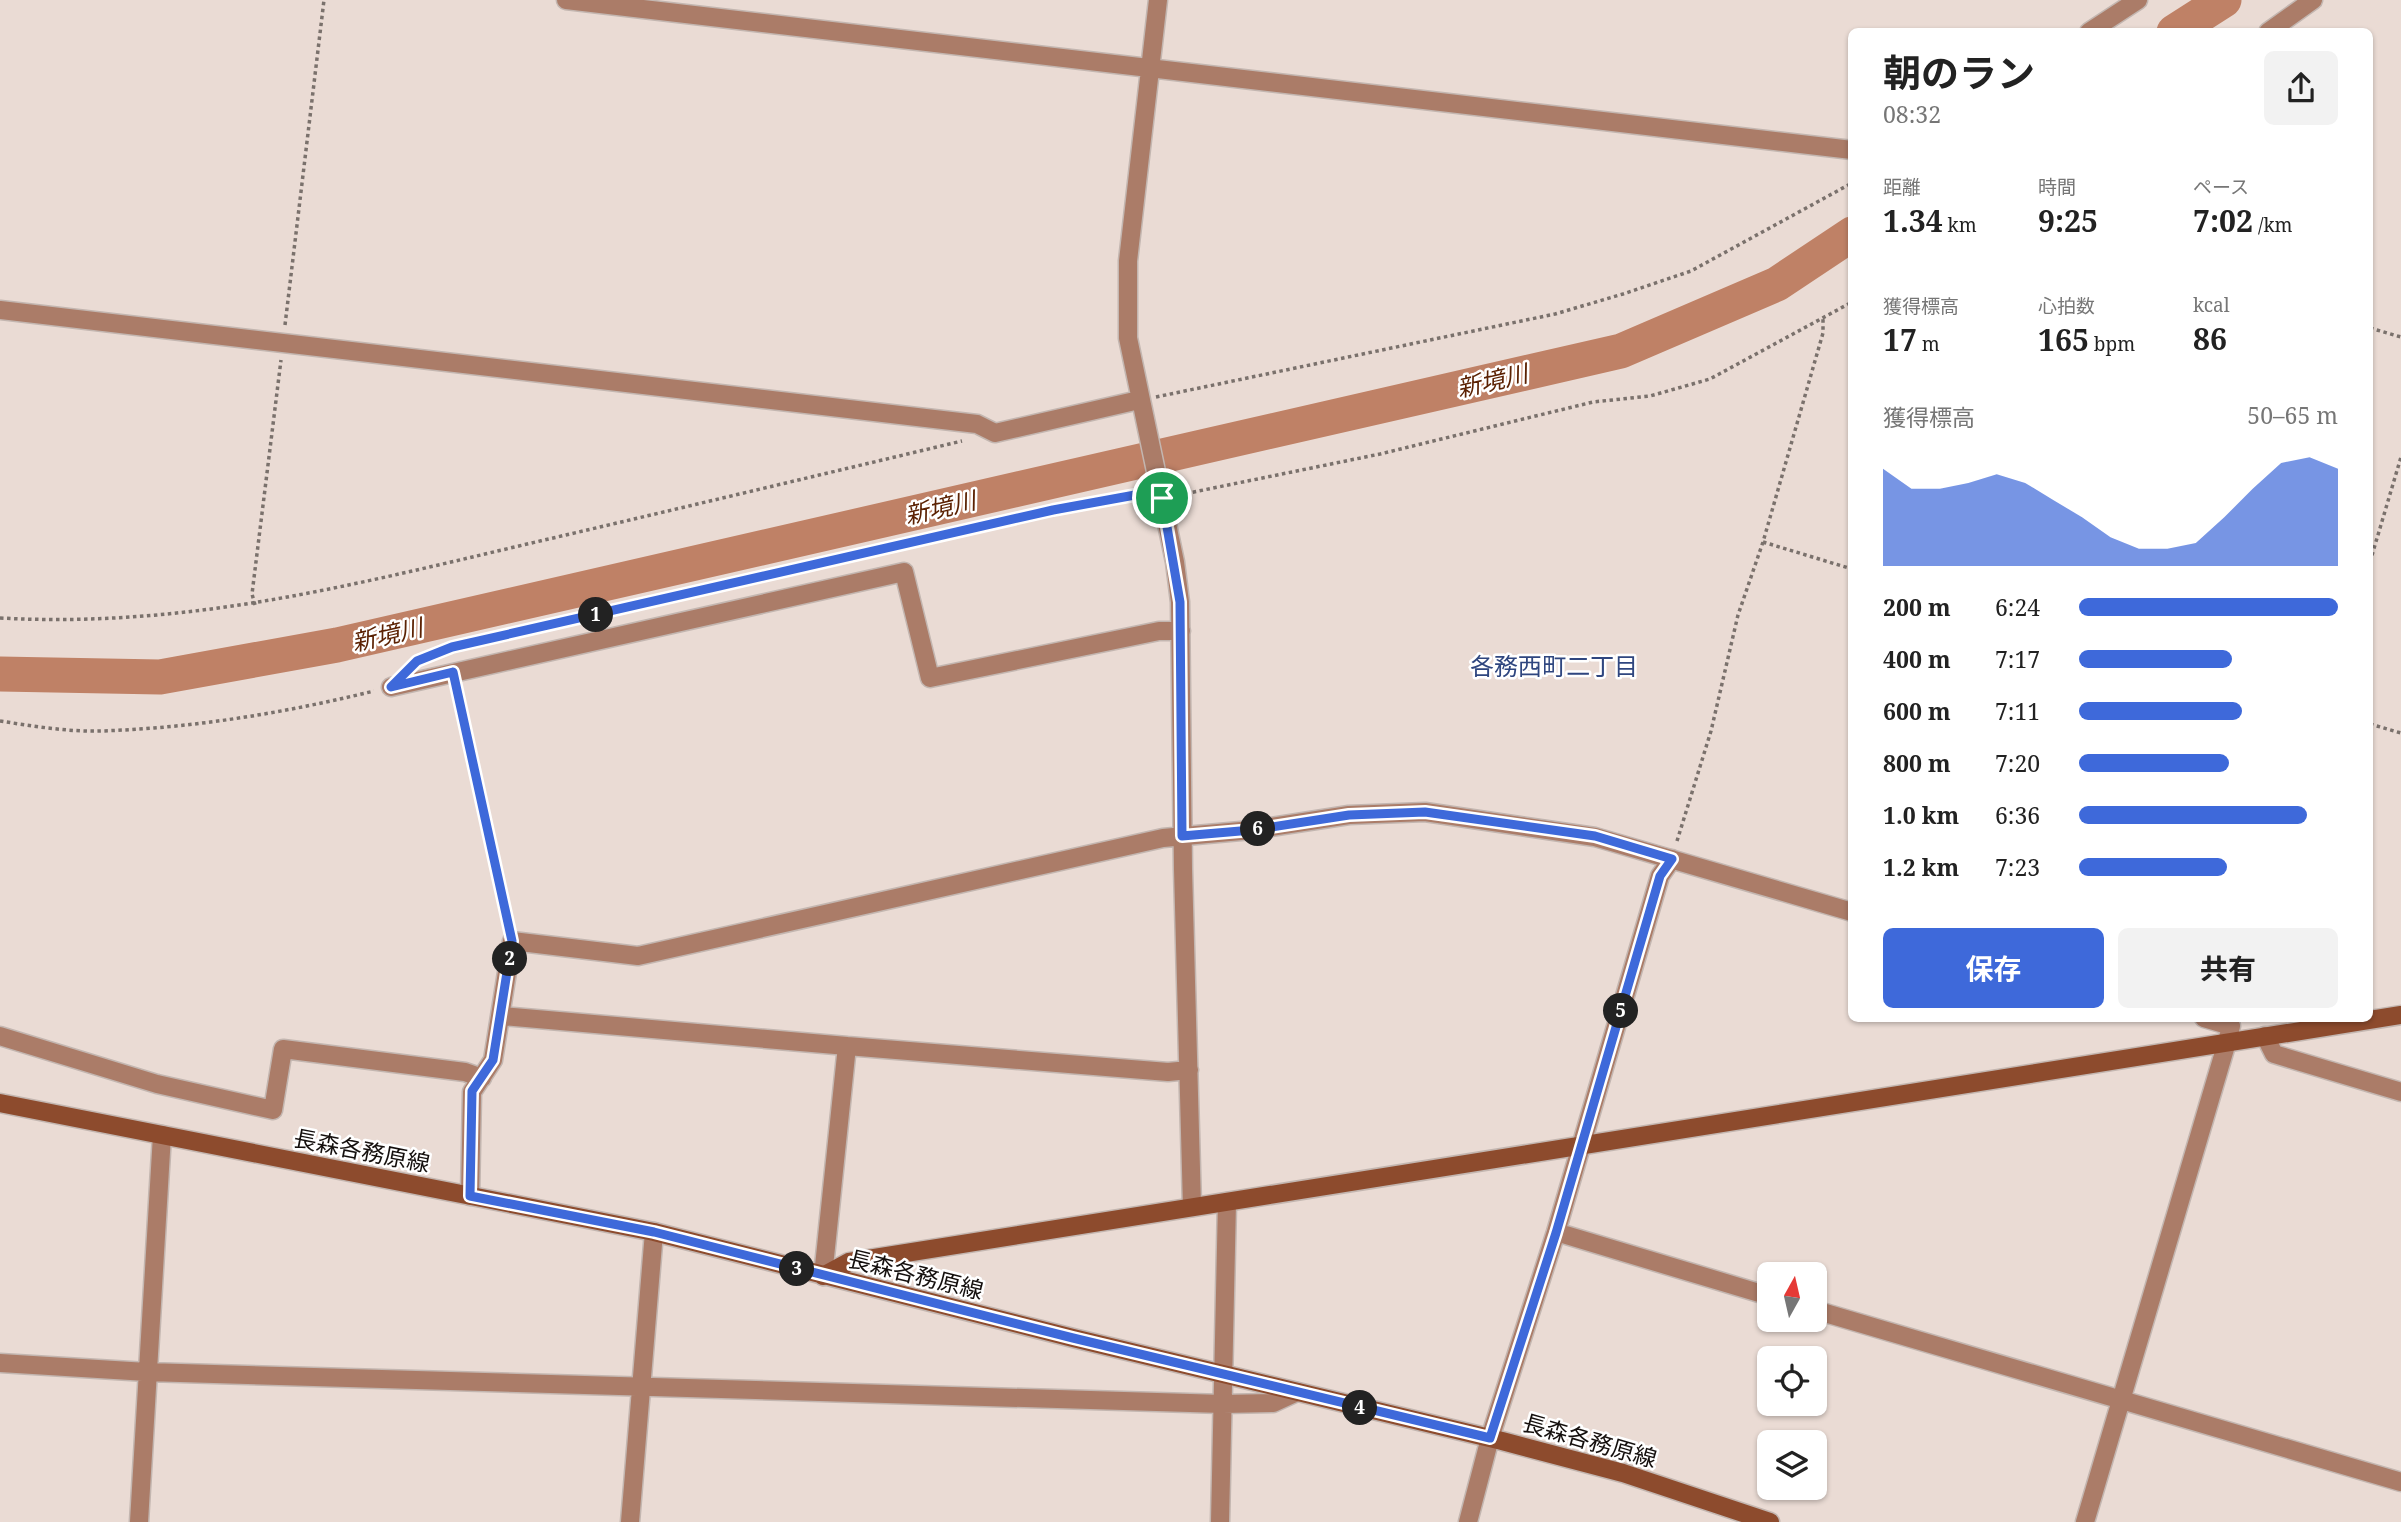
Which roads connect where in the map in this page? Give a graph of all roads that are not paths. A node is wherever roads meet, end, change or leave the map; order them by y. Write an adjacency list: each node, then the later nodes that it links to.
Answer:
1 (566, 0): 7 (street)
2 (1158, 0): 7 (street)
3 (2138, 0): 5 (street)
4 (2313, 0): 6 (street)
5 (2095, 28)
6 (2274, 28)
7 (1150, 70): 8 (street); 10 (street)
8 (1848, 150)
9 (0, 310): 10 (street)
10 (1139, 400): 11 (street)
11 (1181, 631): 12 (street); 13 (street)
12 (391, 687)
13 (1182, 836): 14 (street); 16 (street); 25 (street)
14 (1672, 859): 15 (street); 30 (street)
15 (1848, 911)
16 (502, 1016): 24 (street); 26 (street)
17 (2401, 1016): 18 (main road)
18 (2373, 1020)
19 (2218, 1022): 23 (street)
20 (2360, 1022): 22 (main road)
21 (0, 1036): 26 (street)
22 (2265, 1036): 23 (main road); 27 (street)
23 (2227, 1042): 30 (main road); 44 (street)
24 (847, 1046): 25 (street); 36 (street)
25 (1189, 1070): 33 (street)
26 (482, 1078): 31 (street)
27 (2401, 1092)
28 (0, 1103): 29 (main road, 長森各務原線)
29 (162, 1135): 31 (main road, 長森各務原線); 40 (street)
30 (1581, 1148): 32 (main road); 35 (street)
31 (470, 1196): 34 (main road, 長森各務原線)
32 (1227, 1202): 33 (main road); 41 (street)
33 (1192, 1207): 36 (main road)
34 (654, 1232): 36 (main road, 長森各務原線); 42 (street)
35 (1556, 1233): 37 (street); 46 (street)
36 (823, 1276): 41 (main road, 長森各務原線)
37 (1757, 1292)
38 (1827, 1314): 44 (street)
39 (0, 1363): 40 (street)
40 (148, 1372): 42 (street); 48 (street)
41 (1222, 1373): 43 (main road, 長森各務原線); 45 (street)
42 (641, 1385): 45 (street); 49 (street)
43 (1297, 1392): 45 (street); 46 (main road, 長森各務原線)
44 (2120, 1401): 47 (street); 53 (street)
45 (1223, 1404): 50 (street)
46 (1490, 1438): 51 (street); 52 (main road, 長森各務原線)
47 (2401, 1482)
48 (139, 1522)
49 (630, 1522)
50 (1220, 1522)
51 (1468, 1522)
52 (1770, 1522)
53 (2085, 1522)

